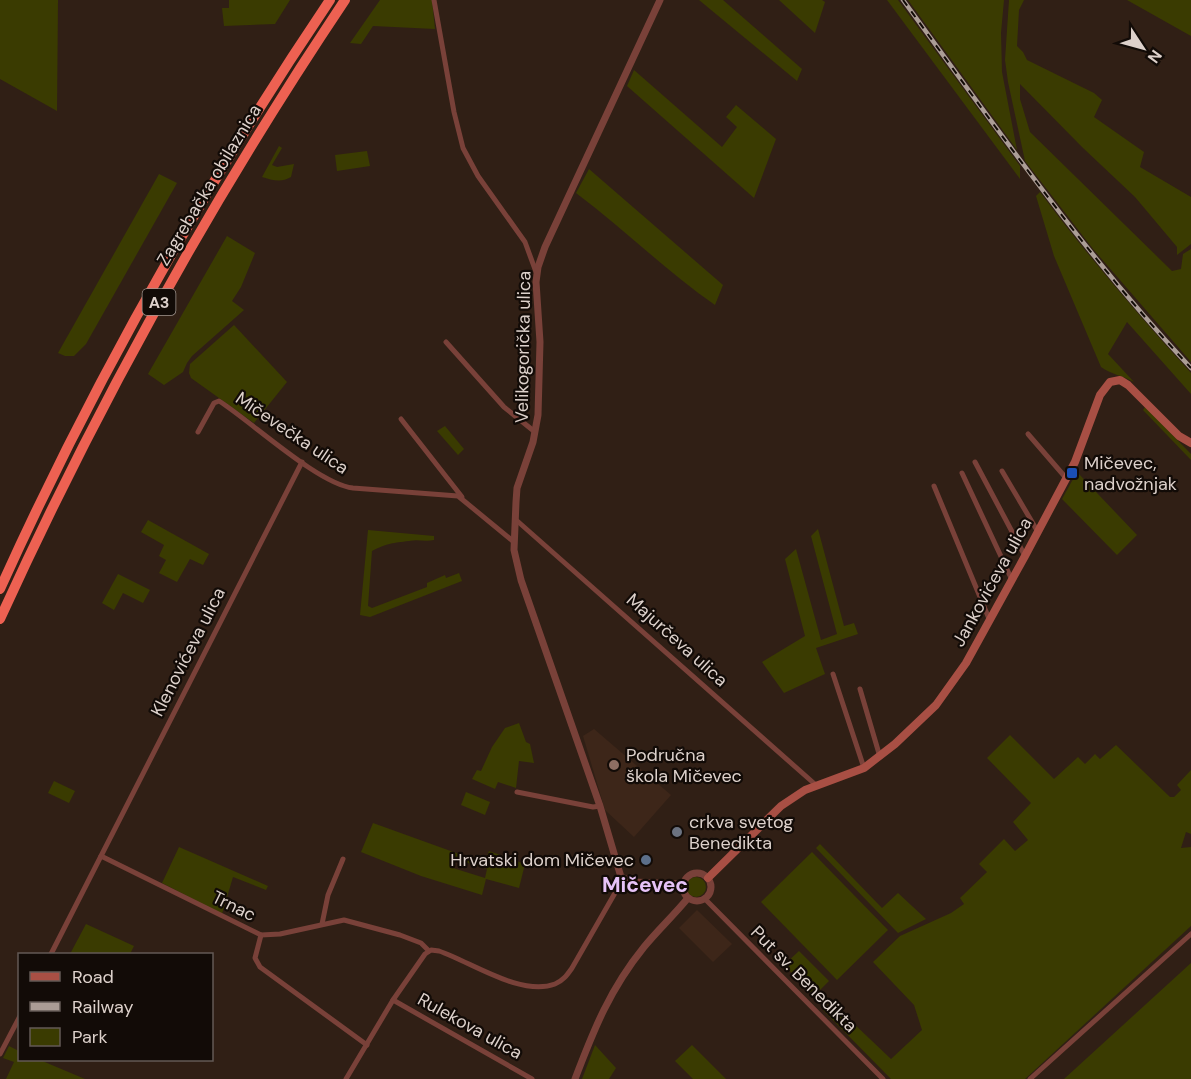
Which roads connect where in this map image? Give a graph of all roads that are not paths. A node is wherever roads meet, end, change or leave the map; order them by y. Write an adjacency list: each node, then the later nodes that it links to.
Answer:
1 (330, 0): 24 (highway, Zagrebačka obilaznica / A3)
2 (345, 0): 25 (highway, Zagrebačka obilaznica / A3)
3 (434, 0): 5 (street)
4 (660, 0): 5 (street, Velikogorička ulica)
5 (537, 274): 9 (street, Velikogorička ulica)
6 (446, 342): 9 (street)
7 (401, 419): 18 (street)
8 (198, 432): 12 (street, Mičevečka ulica)
9 (536, 432): 19 (street, Velikogorička ulica)
10 (1028, 434): 16 (street)
11 (1191, 443): 16 (main road, Jankovićeva ulica)
12 (302, 462): 18 (street, Mičevečka ulica); 34 (street, Klenovićeva ulica)
13 (975, 462): 22 (street)
14 (1002, 471): 20 (street)
15 (962, 473): 23 (street)
16 (1066, 478): 20 (main road, Jankovićeva ulica)
17 (934, 486): 26 (street)
18 (463, 498): 21 (street)
19 (514, 518): 21 (street, Velikogorička ulica); 31 (street, Majurčeva ulica)
20 (1038, 532): 22 (main road, Jankovićeva ulica)
21 (514, 542): 33 (street, Velikogorička ulica)
22 (1025, 556): 23 (main road, Jankovićeva ulica)
23 (1012, 580): 26 (main road, Jankovićeva ulica)
24 (0, 589)
25 (0, 620)
26 (990, 621): 29 (main road, Jankovićeva ulica)
27 (833, 674): 30 (street)
28 (860, 689): 29 (street)
29 (879, 757): 30 (main road, Jankovićeva ulica)
30 (864, 768): 31 (main road, Jankovićeva ulica)
31 (817, 786): 36 (main road, Jankovićeva ulica)
32 (517, 792): 33 (street)
33 (600, 806): 37 (street, Velikogorička ulica)
34 (101, 856): 43 (street, Trnac); 45 (street, Klenovićeva ulica)
35 (343, 859): 41 (street)
36 (708, 878): 38 (street); 40 (street)
37 (623, 879): 38 (street); 44 (street, Trnac)
38 (683, 884): 39 (street)
39 (688, 898): 40 (street); 52 (street)
40 (705, 899): 53 (street, Put sv. Benedikta)
41 (322, 924): 43 (street, Trnac); 44 (street, Trnac)
42 (1191, 934): 54 (street)
43 (261, 935): 48 (street)
44 (429, 951): 46 (street)
45 (52, 953)
46 (393, 1000): 48 (street); 51 (street, Rulekova ulica)
47 (18, 1020): 49 (street)
48 (367, 1045): 50 (street)
49 (0, 1054)
50 (348, 1079)
51 (532, 1079)
52 (575, 1079)
53 (883, 1079)
54 (1030, 1079)

